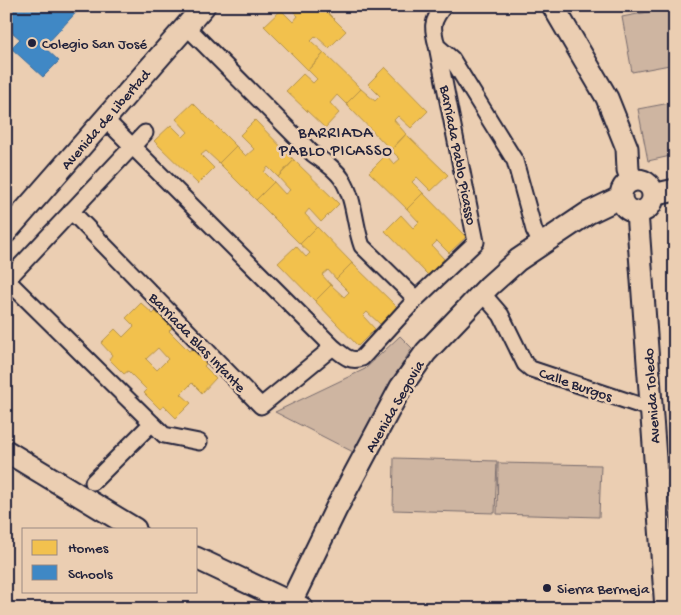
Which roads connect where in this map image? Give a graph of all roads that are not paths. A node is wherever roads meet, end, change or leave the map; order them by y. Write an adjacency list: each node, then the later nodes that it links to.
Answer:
1 (204, 6): 4 (street, Avenida de Libertad)
2 (444, 6): 5 (street)
3 (553, 6): 9 (street)
4 (186, 26): 6 (street, Avenida de Libertad); 18 (street)
5 (438, 46): 15 (street); 18 (street, Barriada Pablo Picasso)
6 (105, 119): 8 (street); 14 (street, Avenida de Libertad)
7 (145, 133): 8 (street)
8 (132, 146): 12 (street); 19 (street)
9 (626, 189): 11 (street); 13 (street); 15 (street, Avenida Segovia)
10 (675, 190): 11 (street)
11 (653, 195): 13 (street)
12 (71, 211): 16 (street); 19 (street, Barriada Blas Infante)
13 (637, 212): 20 (street, Avenida Toledo)
14 (6, 232)
15 (541, 244): 17 (street, Avenida Segovia)
16 (6, 281): 21 (street)
17 (482, 293): 20 (street, Calle Burgos); 28 (street, Avenida Segovia)
18 (416, 299): 19 (street)
19 (334, 347)
20 (651, 409): 24 (street, Avenida Toledo)
21 (152, 423): 22 (street); 25 (street)
22 (200, 442)
23 (6, 451): 26 (street)
24 (666, 476): 29 (street, Avenida Toledo)
25 (93, 482)
26 (133, 528)
27 (198, 559): 28 (street)
28 (296, 606)
29 (666, 609)

